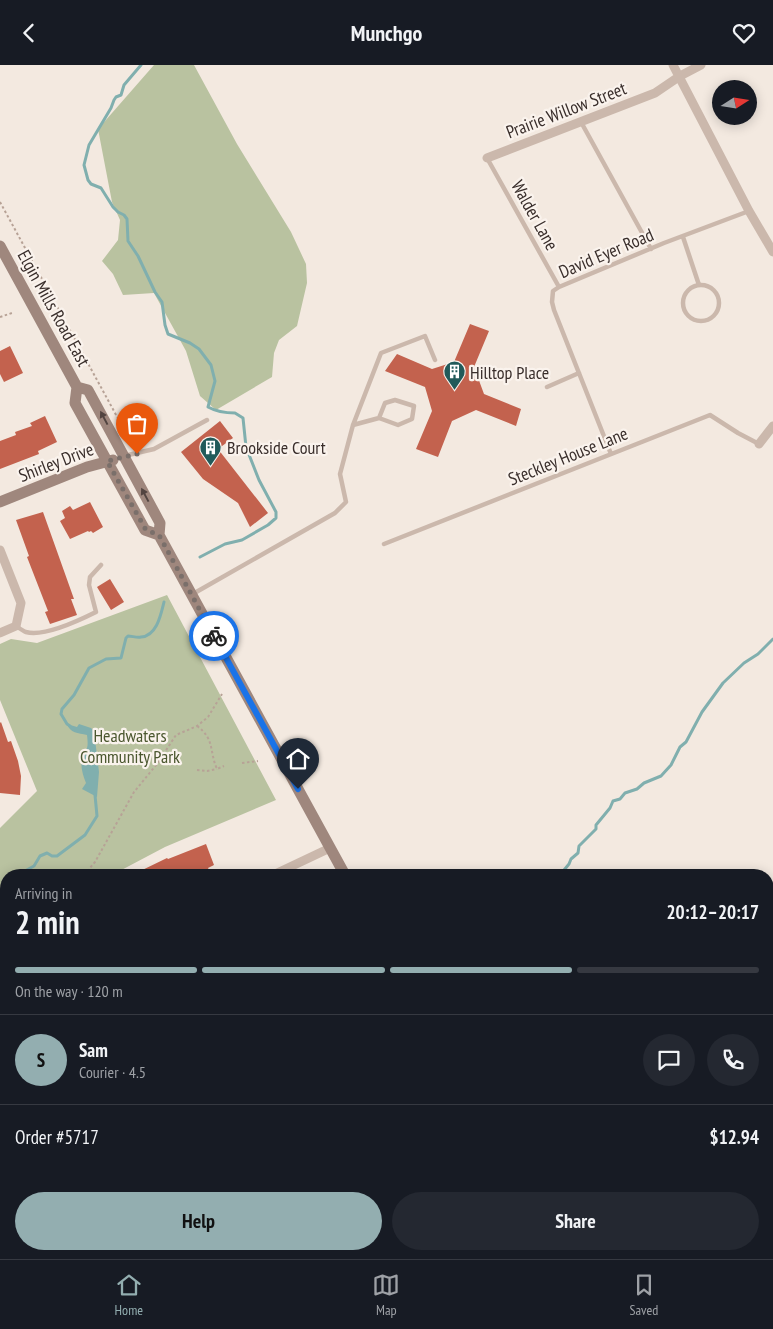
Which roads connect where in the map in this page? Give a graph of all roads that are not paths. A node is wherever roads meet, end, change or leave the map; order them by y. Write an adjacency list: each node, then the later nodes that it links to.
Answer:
1 (674, 65): 3 (street)
2 (701, 65): 3 (street, Prairie Willow Street)
3 (680, 76): 4 (street, Prairie Willow Street); 6 (street)
4 (581, 122): 5 (street, Prairie Willow Street); 9 (lane)
5 (487, 158): 12 (lane, Walder Lane)
6 (749, 211): 7 (lane, David Eyer Road); 10 (street)
7 (683, 237): 9 (lane, David Eyer Road); 11 (lane)
8 (0, 246): 15 (main road, Elgin Mills Road East)
9 (650, 249): 12 (lane, David Eyer Road)
10 (773, 253)
11 (699, 285): 11 (lane)
12 (559, 287): 14 (lane, David Eyer Road)
13 (435, 360): 19 (lane)
14 (579, 373): 16 (lane); 22 (lane, David Eyer Road)
15 (77, 387): 23 (main road, Elgin Mills Road East, one-way to 15); 24 (main road, Elgin Mills Road East)
16 (547, 387)
17 (379, 418): 17 (lane); 19 (lane)
18 (207, 420): 23 (lane)
19 (353, 425): 30 (lane)
20 (773, 426): 21 (street)
21 (759, 444): 22 (lane, Steckley House Lane)
22 (611, 454): 27 (lane, Steckley House Lane)
23 (124, 456): 24 (main road, Shirley Drive); 26 (main road, Elgin Mills Road East, one-way to 23)
24 (107, 461): 25 (main road, Shirley Drive); 26 (main road, Elgin Mills Road East)
25 (0, 502)
26 (159, 535): 30 (main road, Elgin Mills Road East)
27 (384, 545)
28 (0, 550): 31 (street)
29 (101, 565): 31 (lane)
30 (191, 595): 33 (main road, Elgin Mills Road East)
31 (16, 626): 32 (street)
32 (0, 633)
33 (330, 848): 34 (street); 35 (main road, Elgin Mills Road East)
34 (286, 869)
35 (342, 869)

